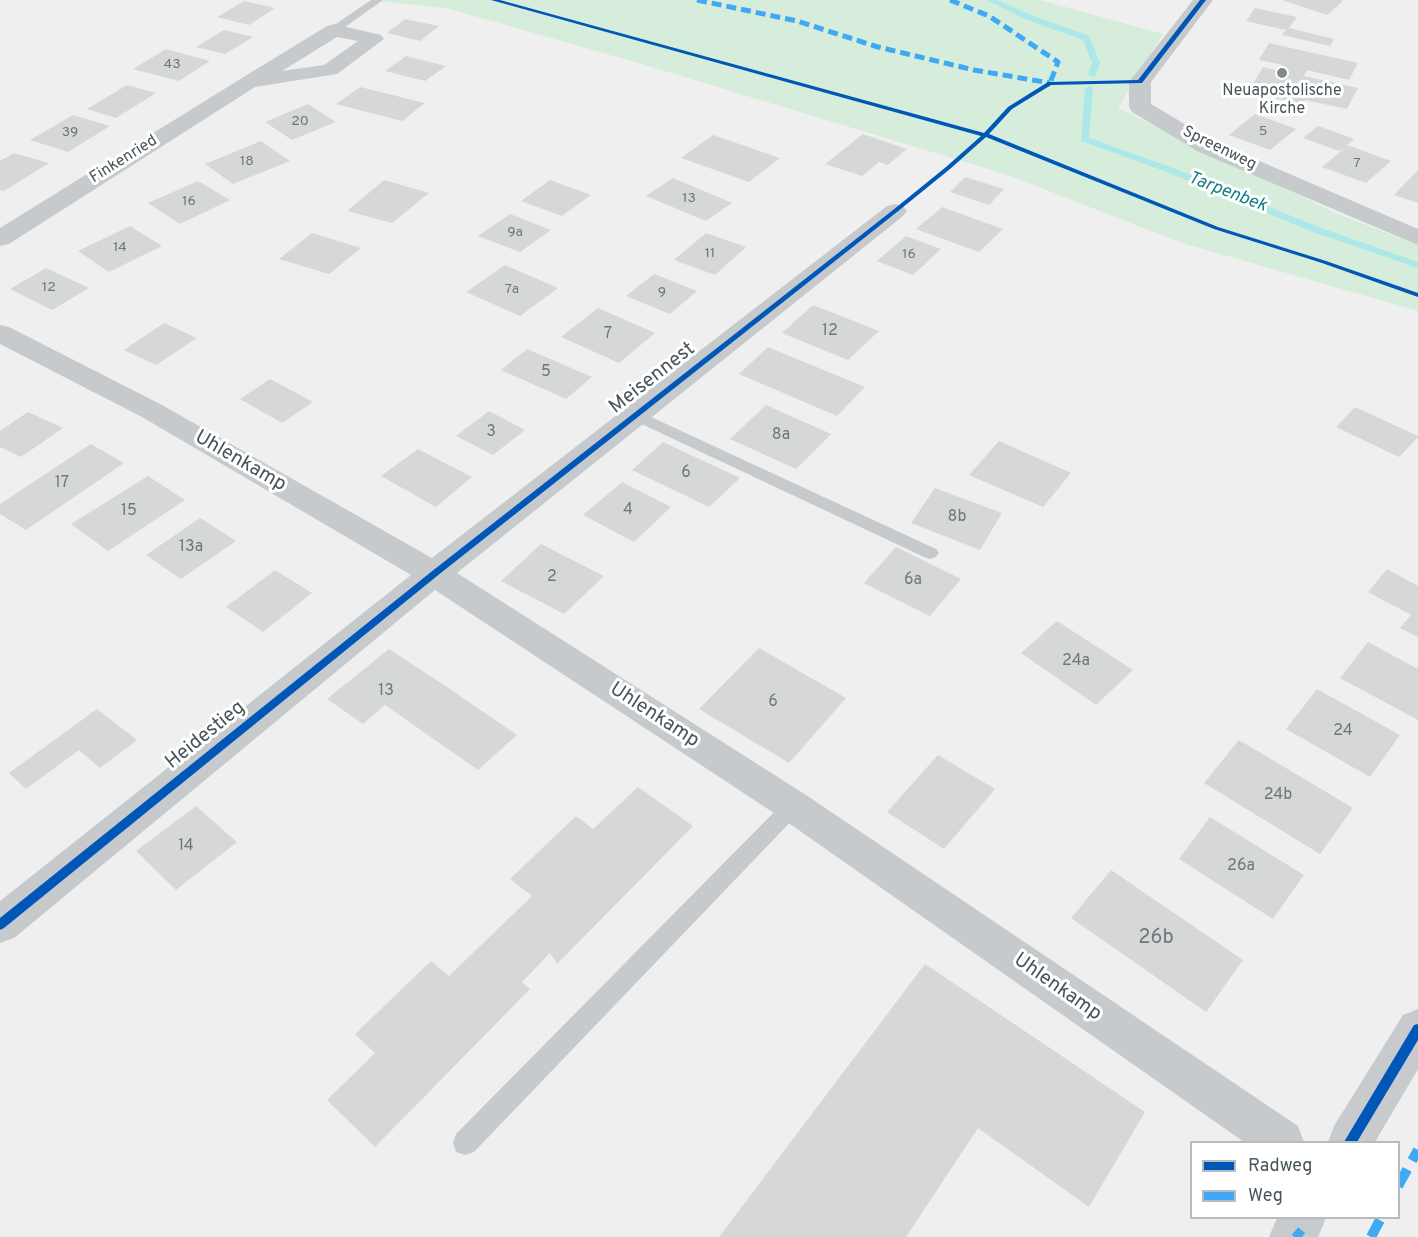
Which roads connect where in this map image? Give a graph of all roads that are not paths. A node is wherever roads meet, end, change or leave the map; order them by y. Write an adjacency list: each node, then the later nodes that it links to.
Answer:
1 (378, 0): 3 (lane, Finkenried)
2 (1203, 0): 6 (street, Spreenweg)
3 (334, 30): 4 (street, Finkenried); 4 (street, Finkenried)
4 (249, 82): 7 (street, Finkenried)
5 (895, 211): 9 (street, Meisennest)
6 (1418, 238)
7 (0, 239)
8 (0, 333): 11 (street, Uhlenkamp)
9 (636, 415): 10 (lane); 11 (street, Meisennest)
10 (930, 553)
11 (434, 574): 12 (street, Uhlenkamp); 13 (street, Heidestieg)
12 (793, 806): 15 (street, Uhlenkamp); 17 (lane)
13 (0, 925)
14 (1418, 1029): 16 (main road)
15 (1279, 1141)
16 (1351, 1141)
17 (465, 1143)
18 (1302, 1219): 19 (main road)
19 (1292, 1237)

